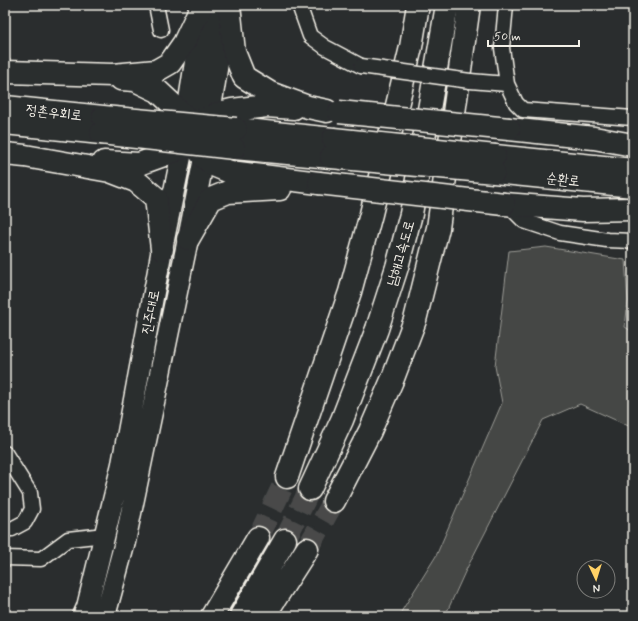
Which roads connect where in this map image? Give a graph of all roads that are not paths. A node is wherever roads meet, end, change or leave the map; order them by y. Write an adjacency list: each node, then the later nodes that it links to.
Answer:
1 (156, 5): 10 (street)
2 (203, 5): 12 (main road); 19 (main road, 진주대로)
3 (226, 5): 19 (main road, 진주대로)
4 (229, 5): 15 (main road)
5 (299, 5): 13 (street, bridge)
6 (418, 5): 32 (main road)
7 (447, 5): 33 (main road, 남해고속도로)
8 (469, 5): 34 (main road)
9 (506, 5): 13 (street)
10 (160, 30)
11 (5, 72): 12 (main road)
12 (90, 74): 19 (main road)
13 (507, 84): 16 (street)
14 (5, 107): 18 (main road, 정촌우회로)
15 (333, 112): 19 (main road); 20 (main road, bridge)
16 (633, 118)
17 (5, 123): 18 (main road, 정촌우회로)
18 (102, 125): 22 (main road, bridge)
19 (195, 134): 21 (main road); 24 (main road); 28 (street, 진주대로); 30 (street, 진주대로)
20 (633, 145)
21 (15, 155): 30 (main road)
22 (494, 164): 23 (main road, 순환로); 25 (main road, 순환로)
23 (633, 170)
24 (315, 182): 26 (main road, bridge); 28 (main road)
25 (633, 186)
26 (507, 204): 27 (main road); 29 (street)
27 (633, 209)
28 (188, 239): 42 (street, 진주대로)
29 (633, 241)
30 (162, 250): 36 (street, 진주대로)
31 (5, 453): 35 (street)
32 (287, 477)
33 (310, 489)
34 (334, 501)
35 (5, 529)
36 (105, 535): 40 (street); 41 (street, 진주대로)
37 (258, 538): 43 (main road)
38 (286, 540): 44 (main road)
39 (307, 549): 45 (main road)
40 (5, 558)
41 (83, 616)
42 (105, 616)
43 (212, 616)
44 (241, 616)
45 (264, 616)

